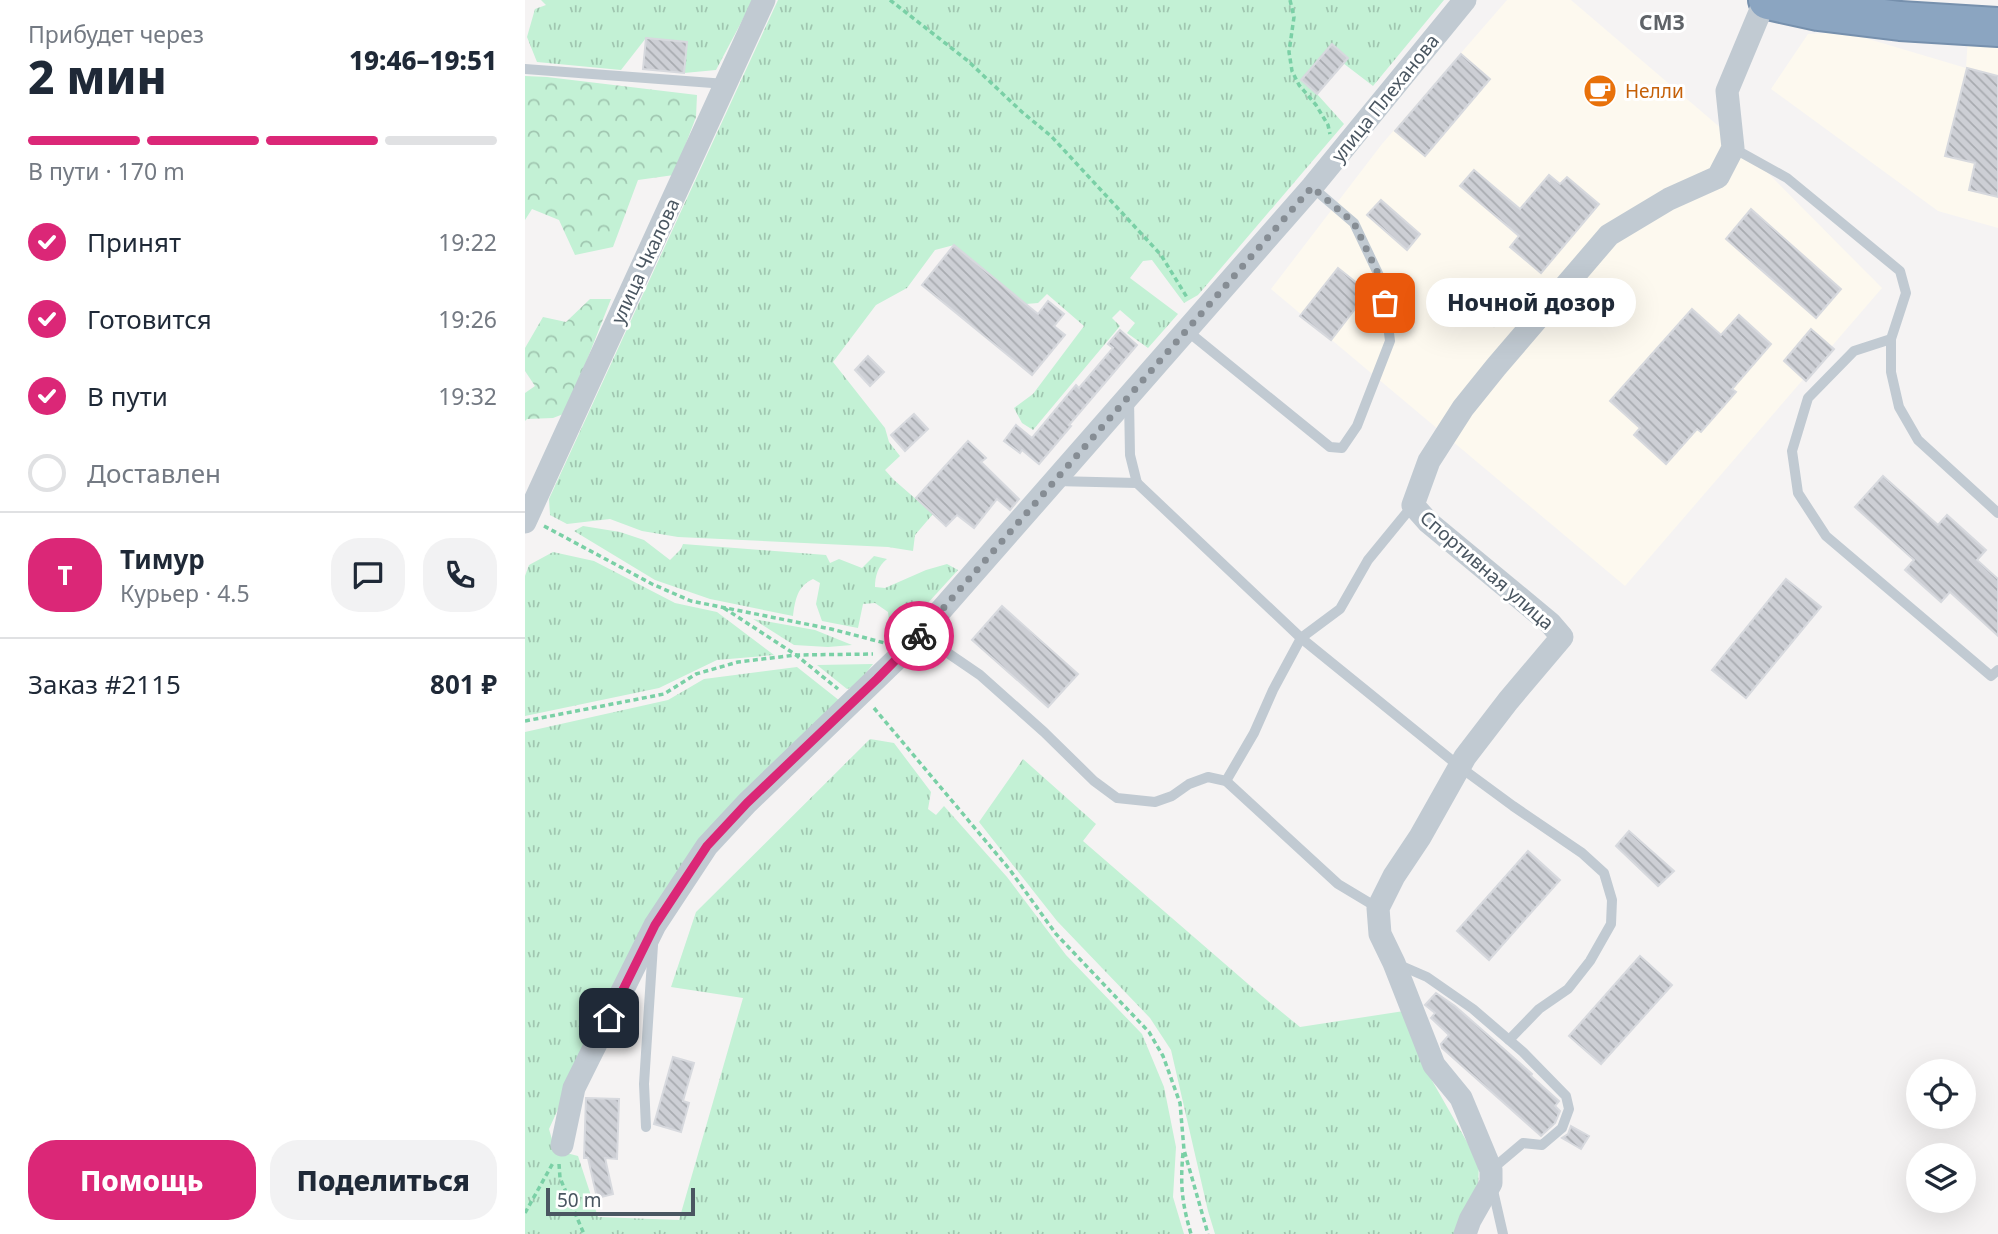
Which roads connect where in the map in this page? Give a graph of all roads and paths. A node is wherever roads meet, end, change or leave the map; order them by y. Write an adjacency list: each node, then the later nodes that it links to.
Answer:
1 (764, 0): 8 (street, улица Чкалова)
2 (890, 0): 12 (path)
3 (1290, 0): 10 (path)
4 (1465, 0): 10 (street, улица Плеханова)
5 (1767, 0): 6 (highway); 9 (street)
6 (1998, 27)
7 (525, 69): 8 (lane)
8 (726, 84): 19 (street, улица Чкалова)
9 (1733, 148): 13 (lane); 17 (street, Спортивная улица)
10 (1334, 160): 11 (street, улица Плеханова)
11 (1312, 187): 12 (street, улица Плеханова); 12 (lane)
12 (1192, 323): 14 (street, улица Плеханова)
13 (1891, 339): 18 (lane); 24 (lane)
14 (1128, 396): 15 (street, улица Плеханова); 16 (lane)
15 (1055, 481): 16 (lane); 22 (street, улица Плеханова)
16 (1137, 482): 21 (lane)
17 (1413, 505): 21 (lane); 27 (street, Спортивная улица)
18 (1998, 513)
19 (526, 519): 20 (path)
20 (723, 607): 22 (path); 23 (path)
21 (1301, 638): 27 (lane); 28 (lane)
22 (914, 641): 23 (path); 25 (street, улица Плеханова); 28 (lane)
23 (796, 655): 25 (path); 26 (path)
24 (1998, 670)
25 (857, 698): 30 (street, улица Плеханова); 35 (path)
26 (525, 721)
27 (1460, 767): 29 (street, Спортивная улица); 32 (lane)
28 (1226, 780): 29 (lane)
29 (1378, 908): 31 (street)
30 (655, 925): 33 (lane); 34 (street, улица Плеханова)
31 (1394, 963): 32 (lane); 36 (street)
32 (1509, 1040): 36 (lane)
33 (646, 1127)
34 (562, 1145): 37 (path); 38 (path)
35 (1184, 1150): 39 (path); 40 (path)
36 (1491, 1177): 41 (street); 42 (lane)
37 (525, 1213)
38 (584, 1234)
39 (1191, 1234)
40 (1208, 1234)
41 (1465, 1234)
42 (1503, 1234)

